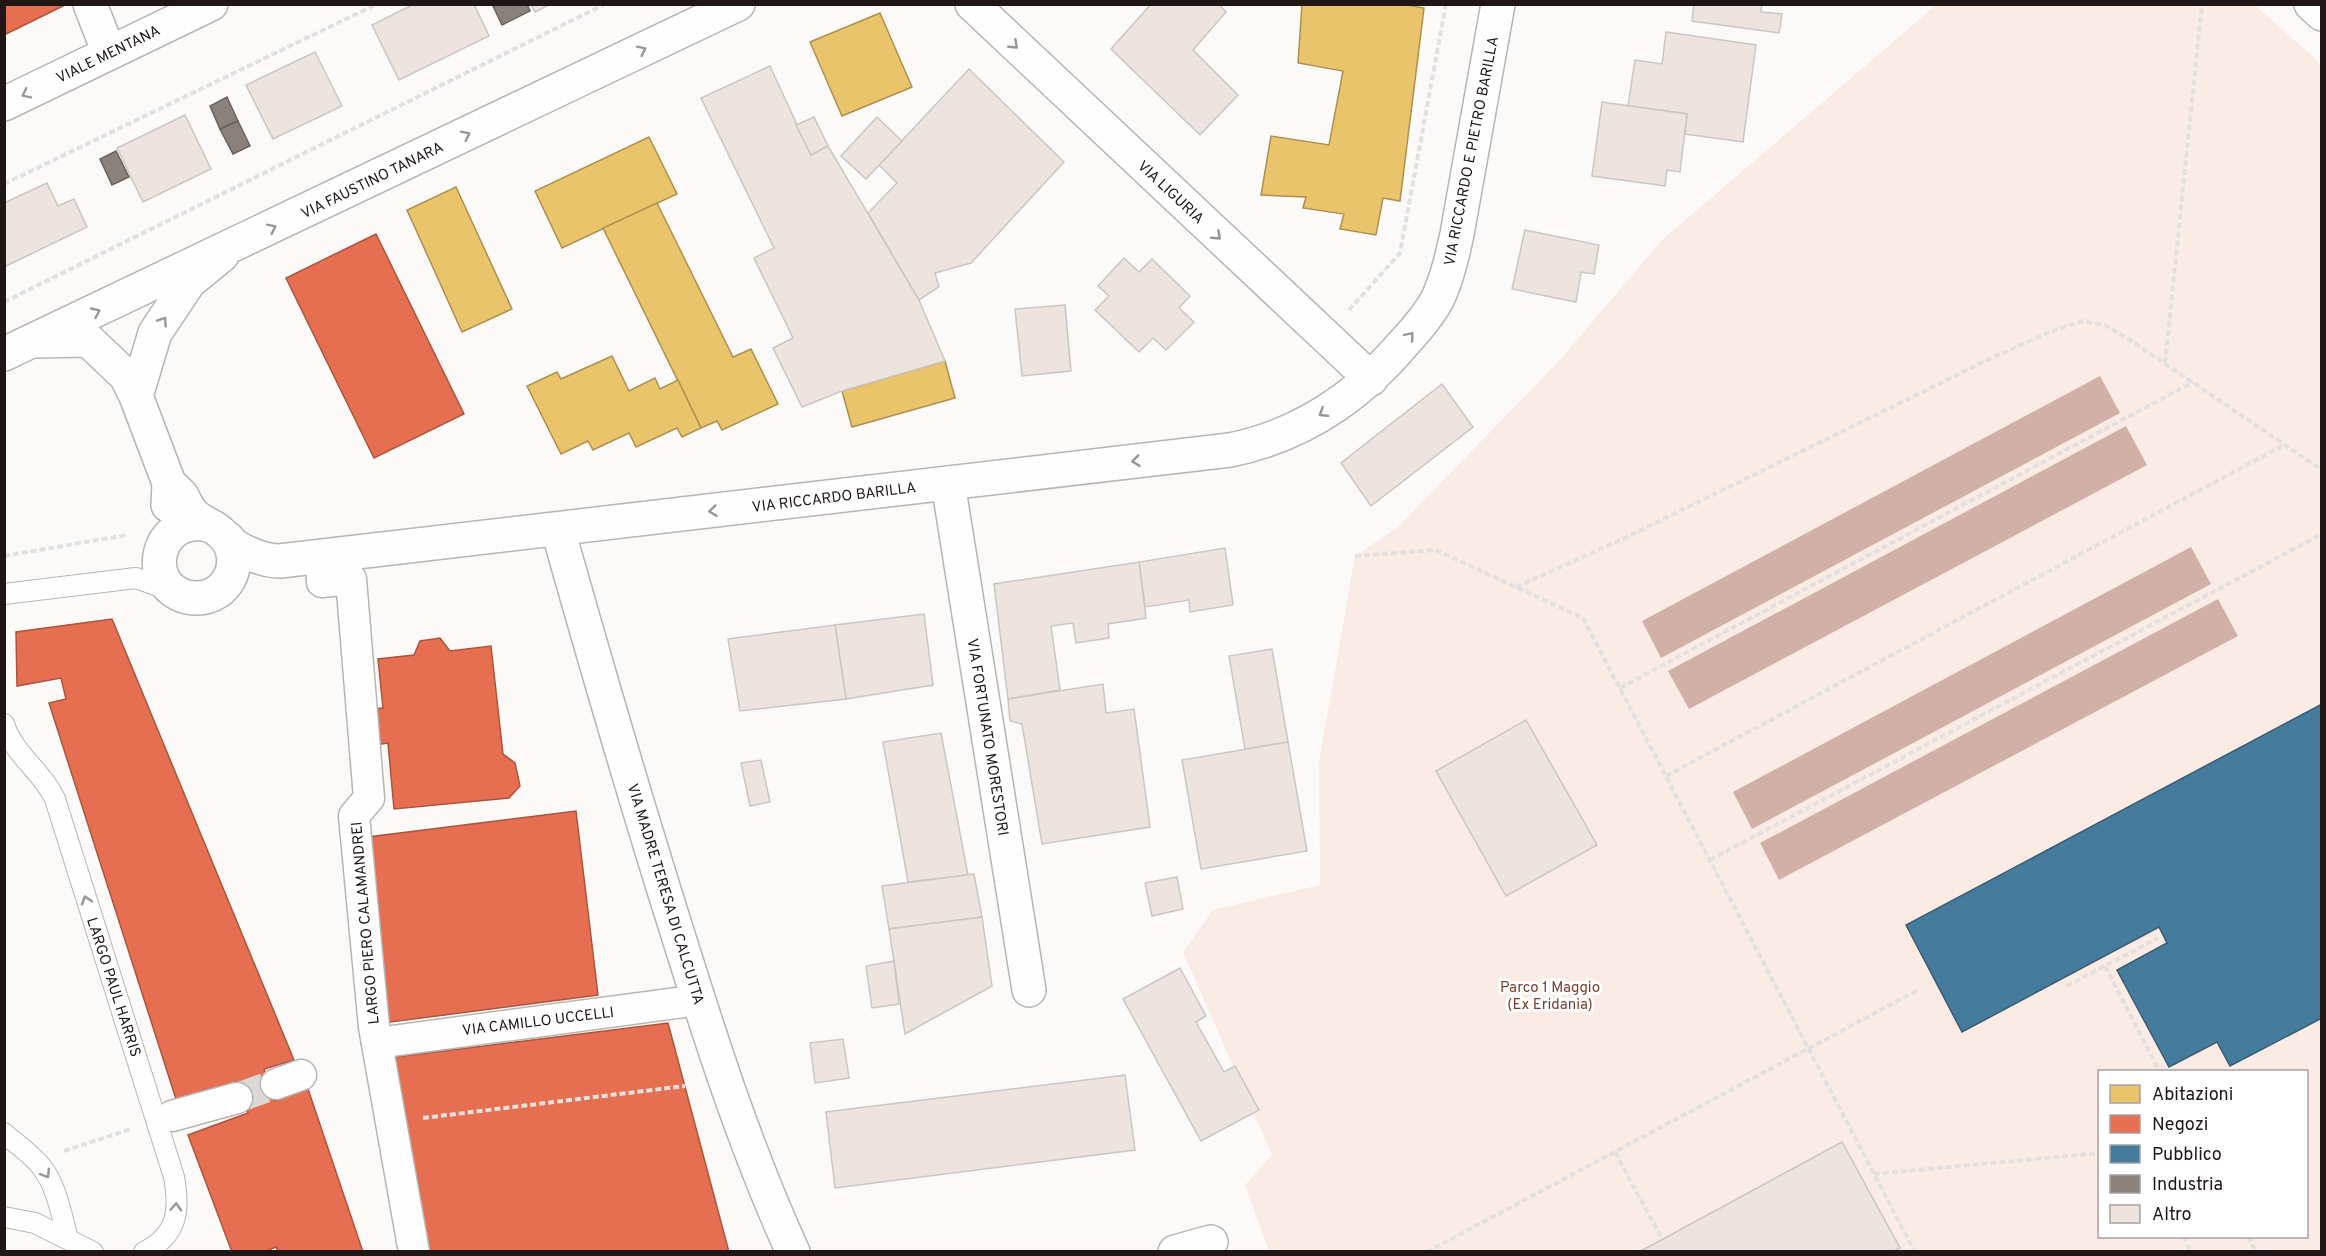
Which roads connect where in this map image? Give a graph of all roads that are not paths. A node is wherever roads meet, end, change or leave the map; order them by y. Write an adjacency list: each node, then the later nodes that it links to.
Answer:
1 (90, 4): 8 (street)
2 (211, 4): 8 (street, VIALE MENTANA)
3 (738, 4): 10 (street, VIA FAUSTINO TANARA, one-way to 3)
4 (972, 4): 13 (street, VIA LIGURIA, one-way to 13)
5 (1498, 4): 13 (street, VIA RICCARDO E PIETRO BARILLA, one-way to 5)
6 (2311, 4): 7 (street)
7 (2322, 14)
8 (109, 54): 9 (street, VIALE MENTANA, one-way to 9)
9 (4, 104)
10 (228, 249): 11 (street, VIA FAUSTINO TANARA, one-way to 10); 14 (street, one-way to 10)
11 (34, 341): 12 (street, VIA FAUSTINO TANARA); 14 (street)
12 (4, 354)
13 (1371, 380): 16 (street, VIA RICCARDO BARILLA, one-way to 16)
14 (136, 396): 15 (street)
15 (169, 483): 18 (street, VIA RICCARDO BARILLA); 19 (street)
16 (948, 483): 17 (street, VIA RICCARDO BARILLA, one-way to 17); 27 (street, VIA FORTUNATO MORESTORI)
17 (558, 530): 20 (street, VIA RICCARDO BARILLA); 28 (street, VIA MADRE TERESA DI CALCUTTA)
18 (218, 532): 19 (street); 21 (street, VIA RICCARDO BARILLA); 23 (street)
19 (162, 546): 22 (lane); 25 (street)
20 (321, 556): 21 (street, VIA RICCARDO BARILLA); 29 (street, LARGO PIERO CALAMANDREI)
21 (280, 561): 23 (street, VIA RICCARDO BARILLA)
22 (133, 579): 24 (lane, VIA RICCARDO BARILLA); 25 (lane, VIA RICCARDO BARILLA)
23 (225, 585): 25 (street, VIA RICCARDO BARILLA)
24 (4, 594)
25 (180, 594)
26 (4, 724): 31 (lane, LARGO PAUL HARRIS, one-way to 26)
27 (1029, 990)
28 (699, 1000): 29 (street, VIA CAMILLO UCCELLI); 39 (street, VIA MADRE TERESA DI CALCUTTA)
29 (376, 1043): 38 (street, LARGO PIERO CALAMANDREI)
30 (237, 1098): 31 (street)
31 (164, 1118): 37 (lane, LARGO PAUL HARRIS, one-way to 31)
32 (4, 1134): 34 (lane, one-way to 34)
33 (4, 1216): 34 (lane)
34 (68, 1239): 36 (lane)
35 (1211, 1242): 40 (street)
36 (93, 1251)
37 (144, 1251)
38 (414, 1251)
39 (793, 1251)
40 (1175, 1251)

